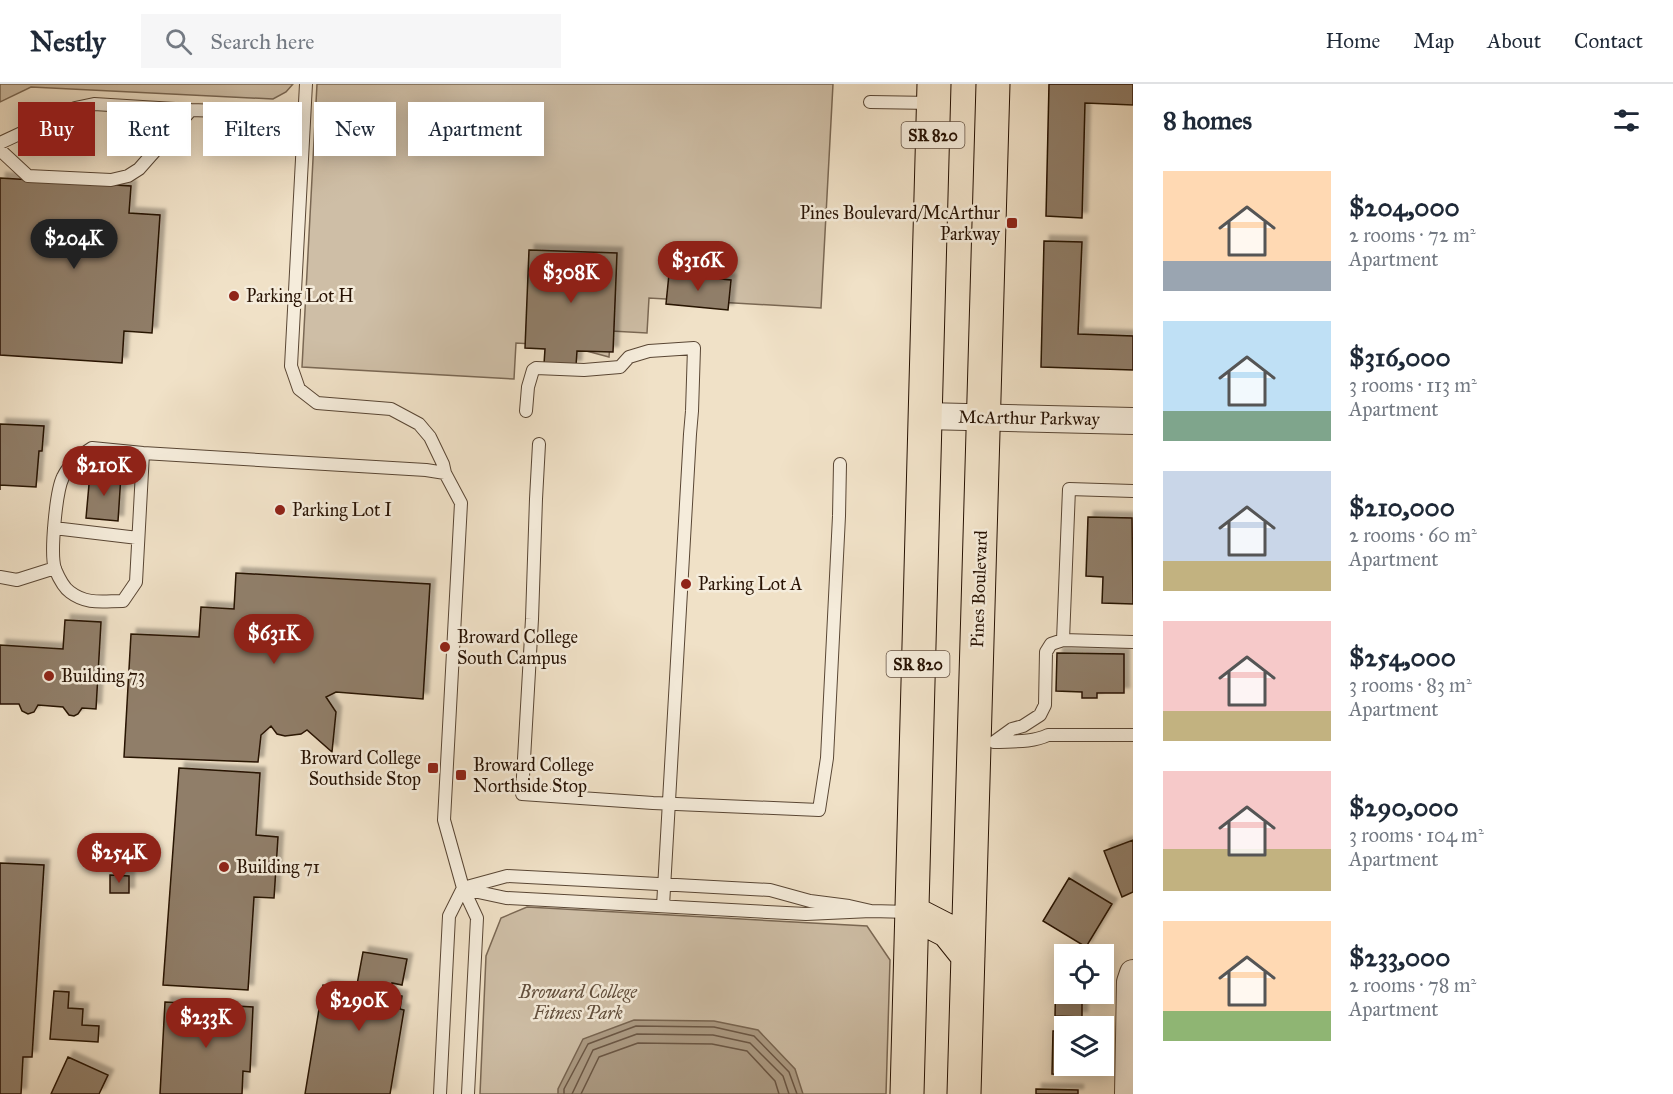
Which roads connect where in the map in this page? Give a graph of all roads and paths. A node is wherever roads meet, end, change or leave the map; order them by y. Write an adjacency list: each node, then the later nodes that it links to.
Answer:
1 (306, 84): 7 (lane)
2 (993, 84): 13 (highway, Pines Boulevard / SR 820)
3 (934, 94): 4 (lane); 12 (highway, SR 820)
4 (870, 102)
5 (107, 105): 8 (lane)
6 (191, 110): 7 (lane)
7 (303, 114): 18 (lane)
8 (0, 143)
9 (0, 150): 10 (lane)
10 (150, 156)
11 (526, 411): 28 (lane)
12 (926, 416): 13 (street, McArthur Parkway); 33 (highway, SR 820)
13 (984, 417): 14 (street, McArthur Parkway); 27 (highway, Pines Boulevard / SR 820)
14 (1133, 421)
15 (539, 444): 28 (lane)
16 (143, 453): 18 (lane); 20 (lane); 21 (lane)
17 (840, 464): 28 (lane)
18 (445, 473): 30 (lane)
19 (1133, 491): 24 (lane)
20 (54, 528): 21 (lane); 22 (lane)
21 (138, 538): 22 (lane)
22 (55, 568): 23 (lane)
23 (0, 577)
24 (1063, 640): 25 (lane); 27 (lane)
25 (1133, 642)
26 (1133, 735): 27 (lane)
27 (984, 742): 34 (highway, Pines Boulevard / SR 820)
28 (670, 804): 29 (lane)
29 (665, 885): 30 (lane); 31 (lane); 32 (lane)
30 (463, 888): 31 (lane); 36 (lane); 37 (lane)
31 (663, 906): 32 (lane)
32 (871, 911): 33 (lane)
33 (911, 912): 34 (highway); 38 (highway, SR 820)
34 (968, 956): 39 (highway, Pines Boulevard / SR 820)
35 (1133, 973): 40 (street)
36 (440, 1094)
37 (468, 1094)
38 (907, 1094)
39 (964, 1094)
40 (1128, 1094)

